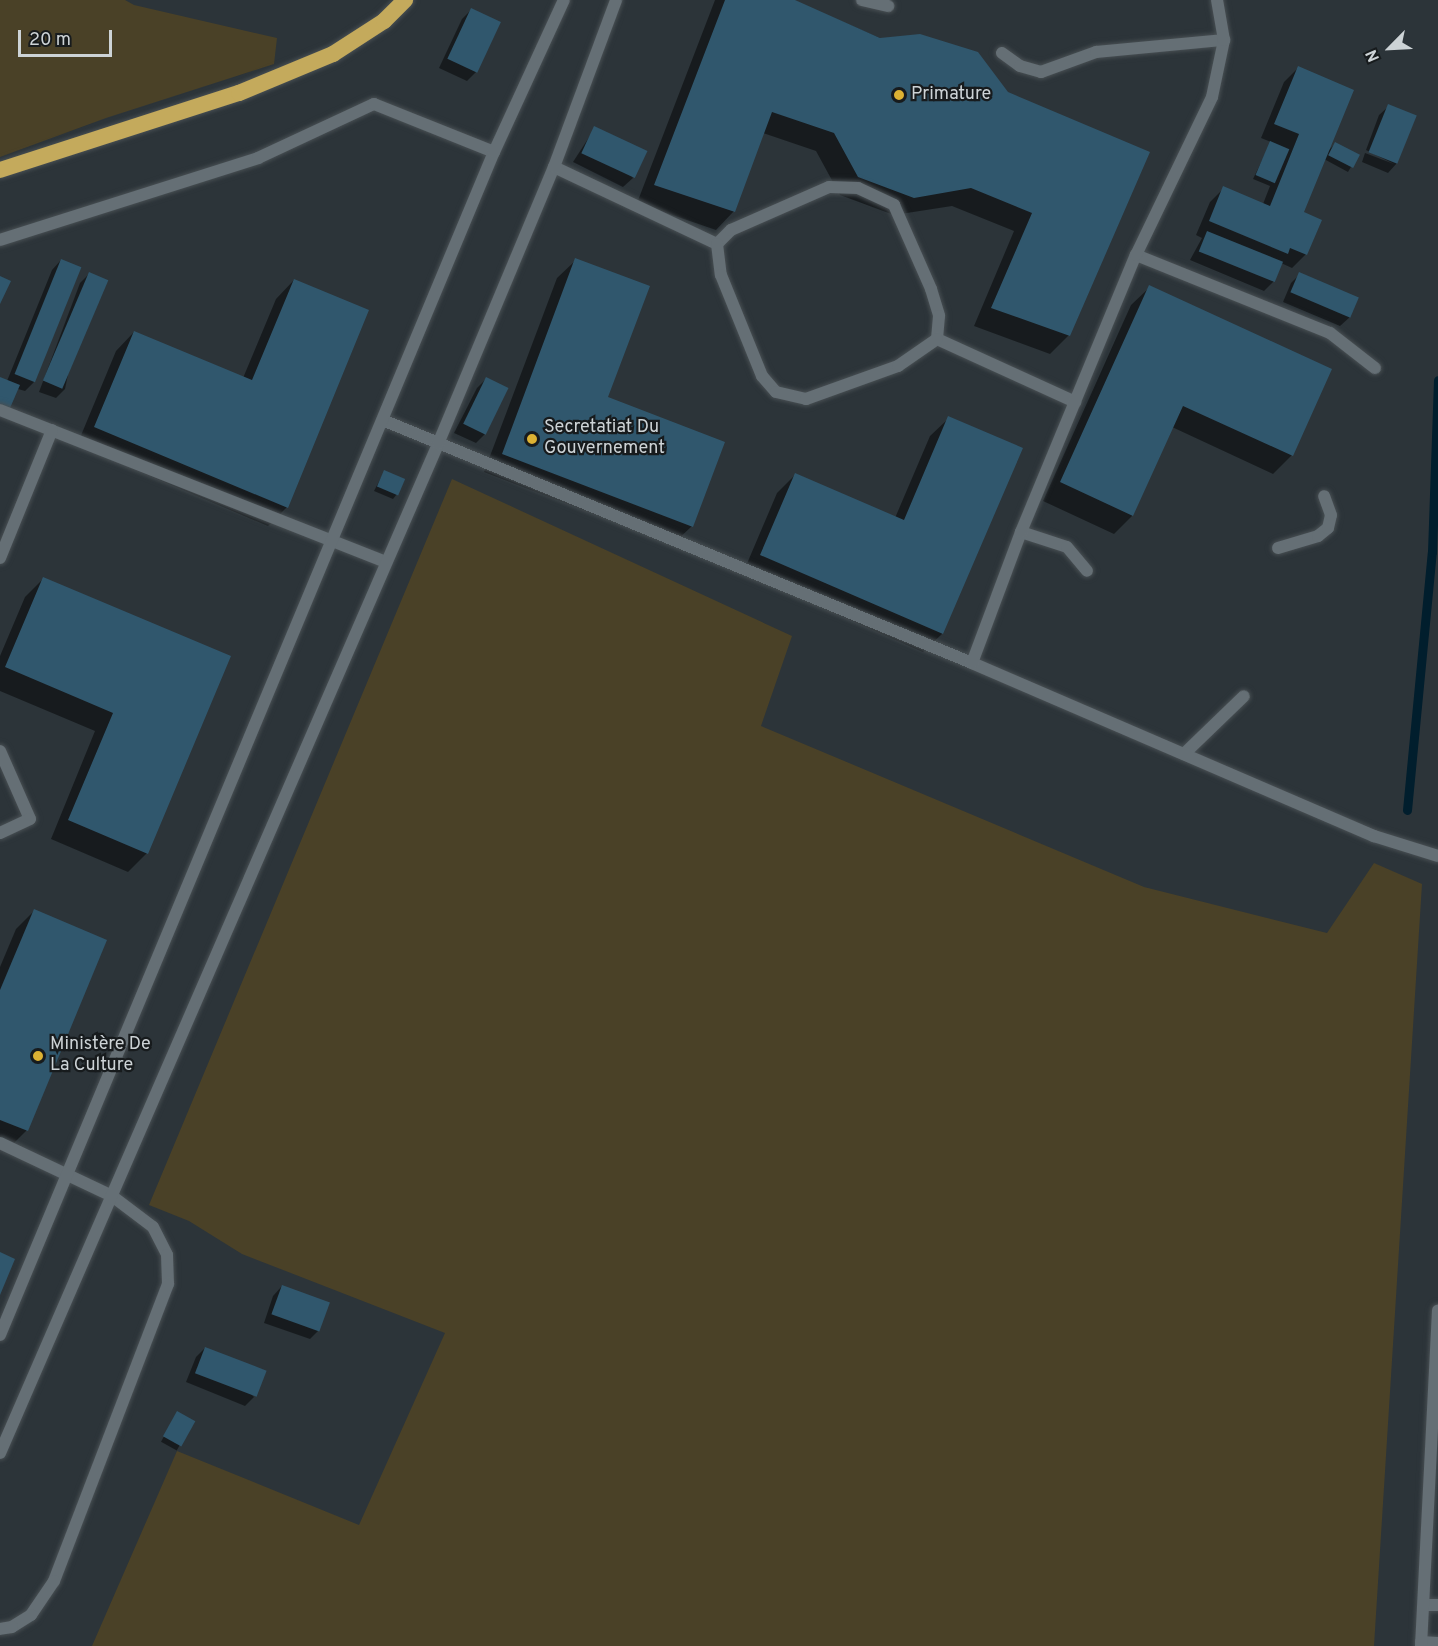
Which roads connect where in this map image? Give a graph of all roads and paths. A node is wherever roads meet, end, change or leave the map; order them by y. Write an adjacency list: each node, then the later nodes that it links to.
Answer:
1 (405, 0): 11 (highway)
2 (564, 0): 9 (street)
3 (616, 0): 10 (street)
4 (862, 0): 6 (street)
5 (1217, 0): 7 (street)
6 (888, 6)
7 (1224, 40): 8 (street); 14 (street)
8 (1002, 53)
9 (494, 152): 12 (street); 19 (street)
10 (554, 167): 13 (street); 21 (street)
11 (0, 170)
12 (0, 240)
13 (717, 244): 15 (street); 15 (street)
14 (1136, 255): 16 (street); 17 (street)
15 (937, 339): 17 (street)
16 (1375, 368)
17 (1075, 402): 23 (street)
18 (0, 410): 20 (street)
19 (385, 421): 21 (street); 24 (street)
20 (52, 430): 24 (street); 26 (street)
21 (438, 444): 27 (street); 29 (street)
22 (1324, 496): 25 (street)
23 (1021, 532): 28 (street); 29 (street)
24 (333, 544): 27 (street); 36 (street)
25 (1278, 548)
26 (0, 558)
27 (386, 562): 37 (street)
28 (1087, 571)
29 (972, 663): 32 (street)
30 (1244, 696): 32 (street)
31 (0, 751): 33 (street)
32 (1184, 754): 34 (street)
33 (0, 833)
34 (1438, 856)
35 (0, 1143): 36 (street)
36 (69, 1173): 37 (street); 39 (street)
37 (112, 1196): 40 (street); 44 (street)
38 (1438, 1310): 41 (street)
39 (0, 1335)
40 (0, 1453)
41 (1434, 1454): 42 (street)
42 (1424, 1605): 43 (street); 46 (street)
43 (1438, 1605)
44 (0, 1629)
45 (1438, 1643): 46 (street)
46 (1421, 1644)

